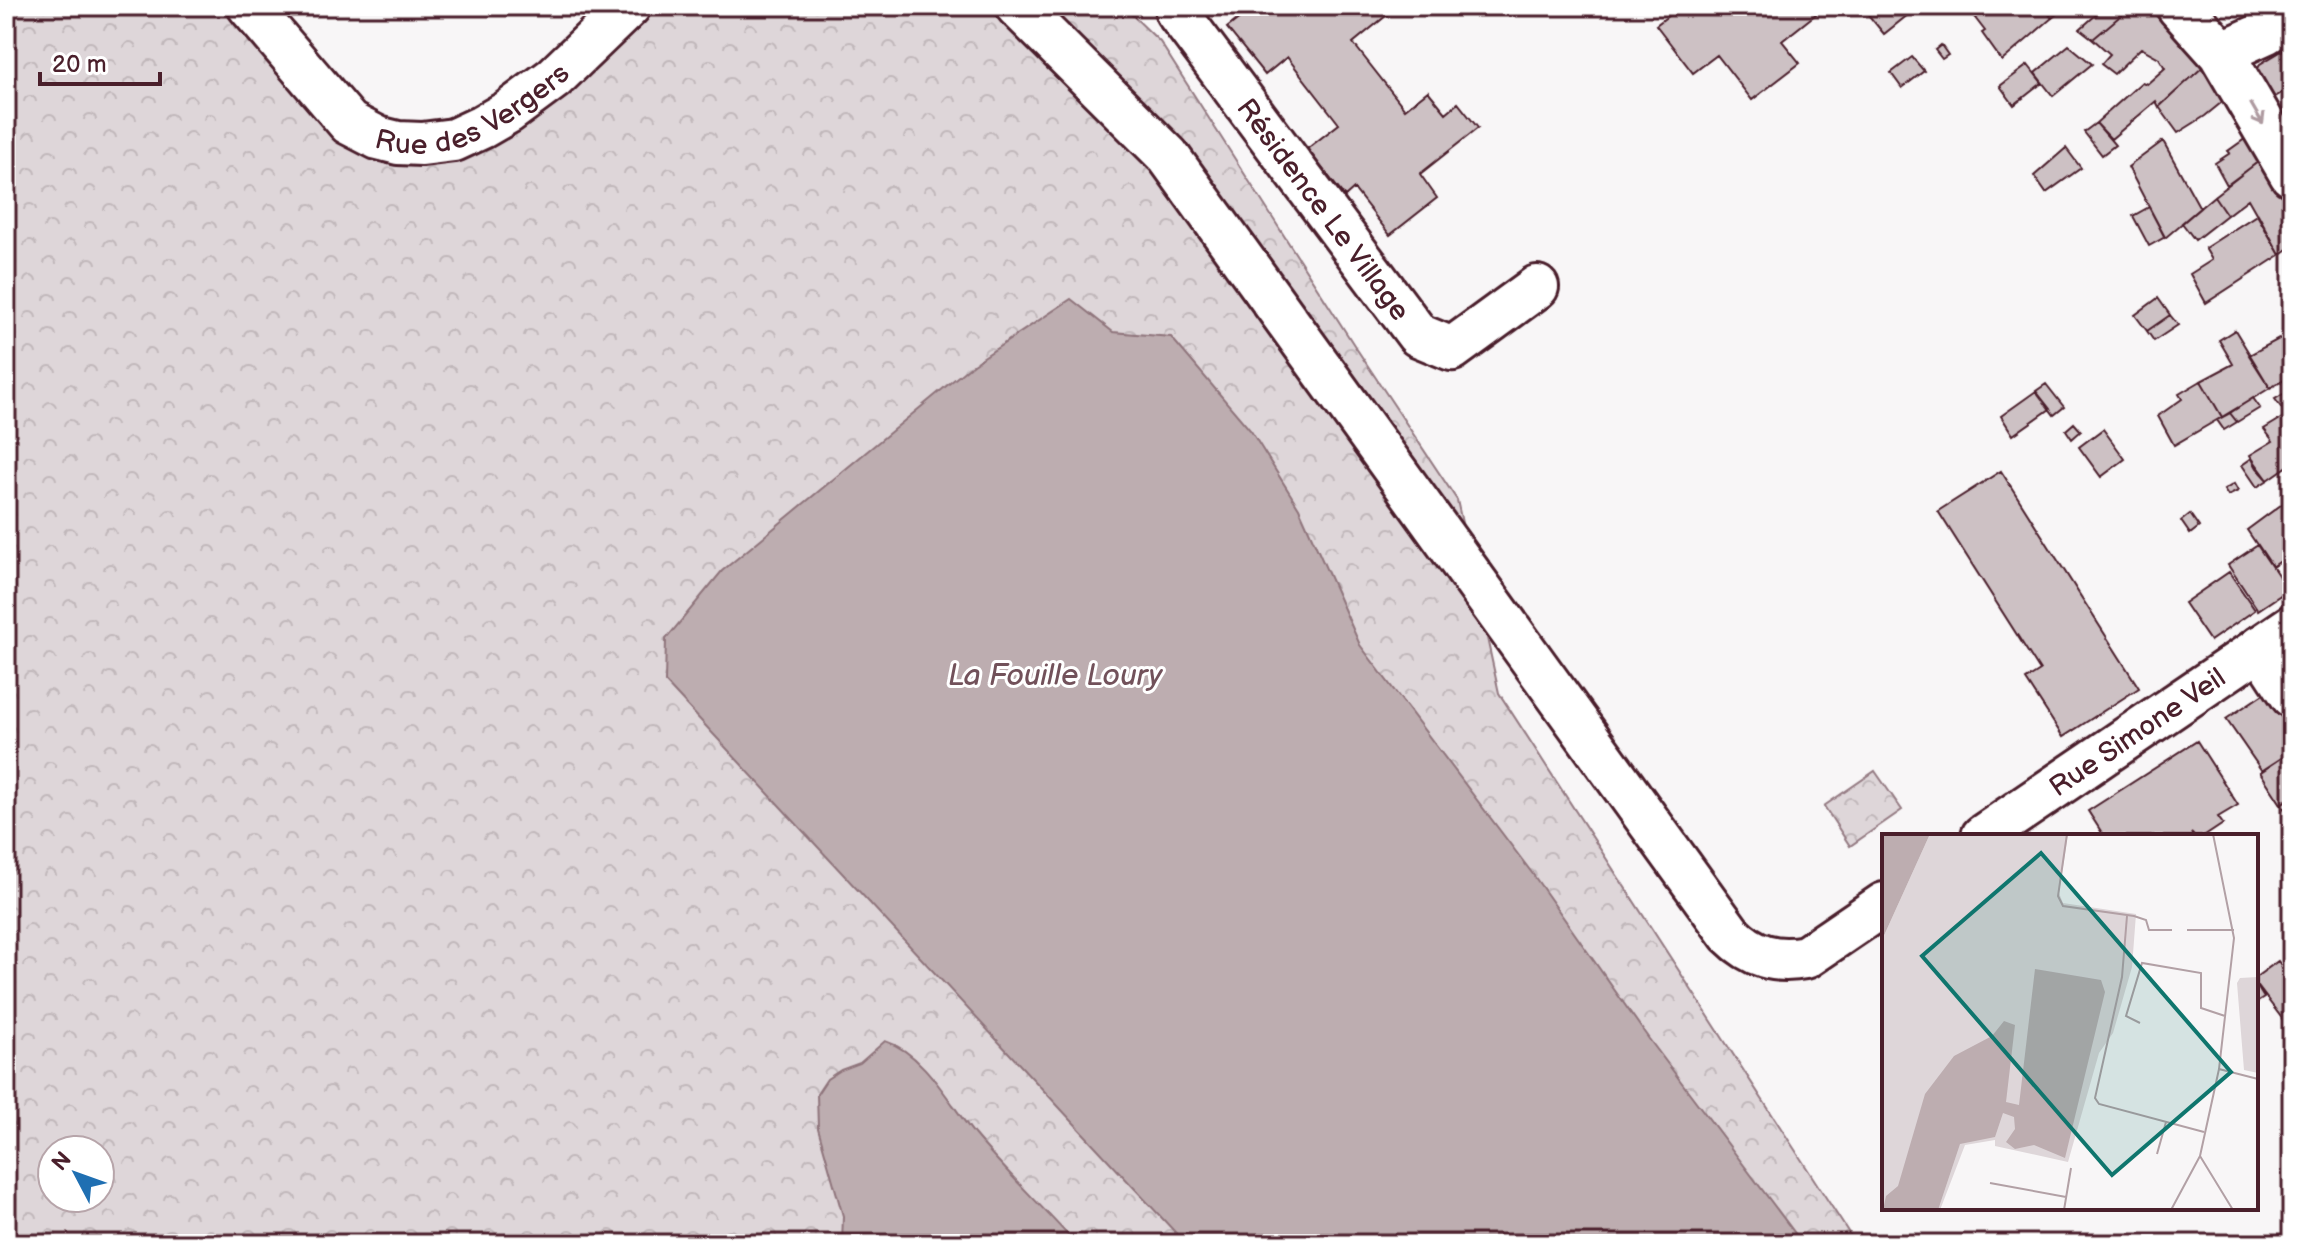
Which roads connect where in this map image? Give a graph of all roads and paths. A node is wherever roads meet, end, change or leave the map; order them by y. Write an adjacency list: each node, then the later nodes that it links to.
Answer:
1 (249, 6): 2 (street, Rue des Vergers)
2 (629, 6)
3 (1017, 6): 13 (street)
4 (1178, 6): 9 (street, Résidence Le Village)
5 (2179, 6): 7 (street)
6 (2292, 16): 7 (street)
7 (2221, 53): 8 (street, one-way to 8)
8 (2292, 174)
9 (1537, 287)
10 (2276, 636): 11 (street); 12 (street, Rue Simone Veil)
11 (2292, 696)
12 (1986, 834)
13 (1882, 905)

